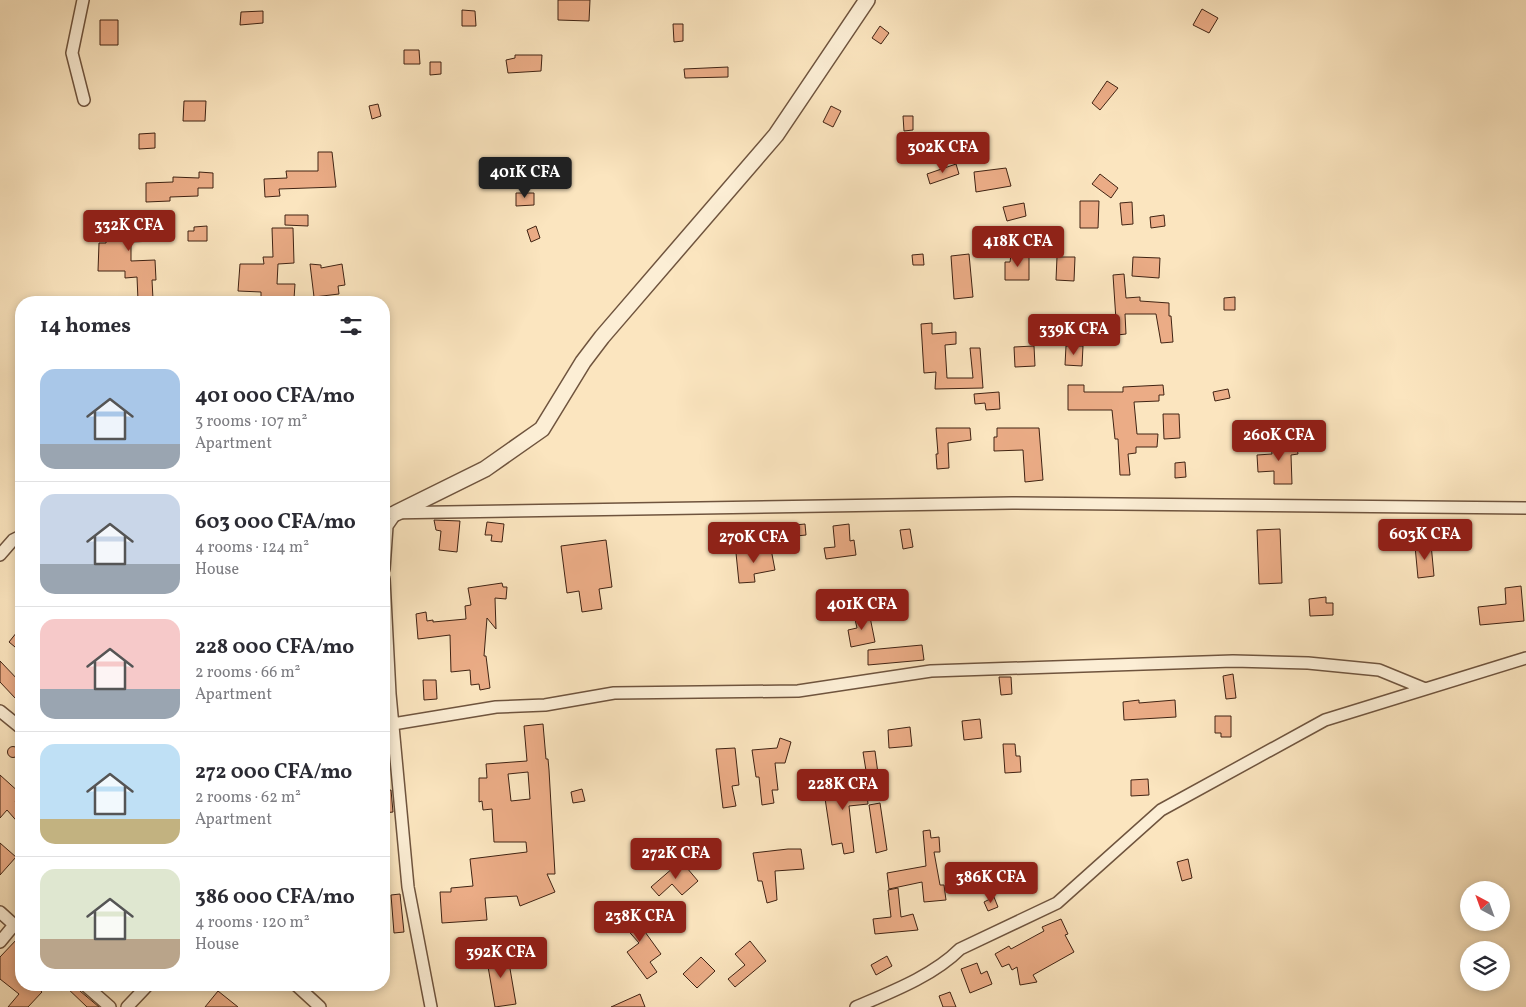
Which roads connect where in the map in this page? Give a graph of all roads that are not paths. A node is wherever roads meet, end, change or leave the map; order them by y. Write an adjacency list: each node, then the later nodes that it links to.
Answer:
1 (83, 0): 3 (street)
2 (867, 0): 5 (street)
3 (84, 100)
4 (1526, 508): 5 (street)
5 (390, 513)
6 (15, 539): 7 (street)
7 (0, 555)
8 (1526, 658): 9 (street)
9 (1423, 688): 13 (street); 26 (street)
10 (390, 708): 13 (street)
11 (0, 711): 12 (street)
12 (15, 720)
13 (393, 724): 14 (street); 25 (street)
14 (390, 727)
15 (0, 912): 16 (street)
16 (15, 925)
17 (15, 930): 18 (street)
18 (0, 942)
19 (92, 991): 22 (street)
20 (142, 991): 23 (street)
21 (303, 991): 24 (street)
22 (110, 1007)
23 (127, 1007)
24 (320, 1007)
25 (431, 1007)
26 (856, 1007)

